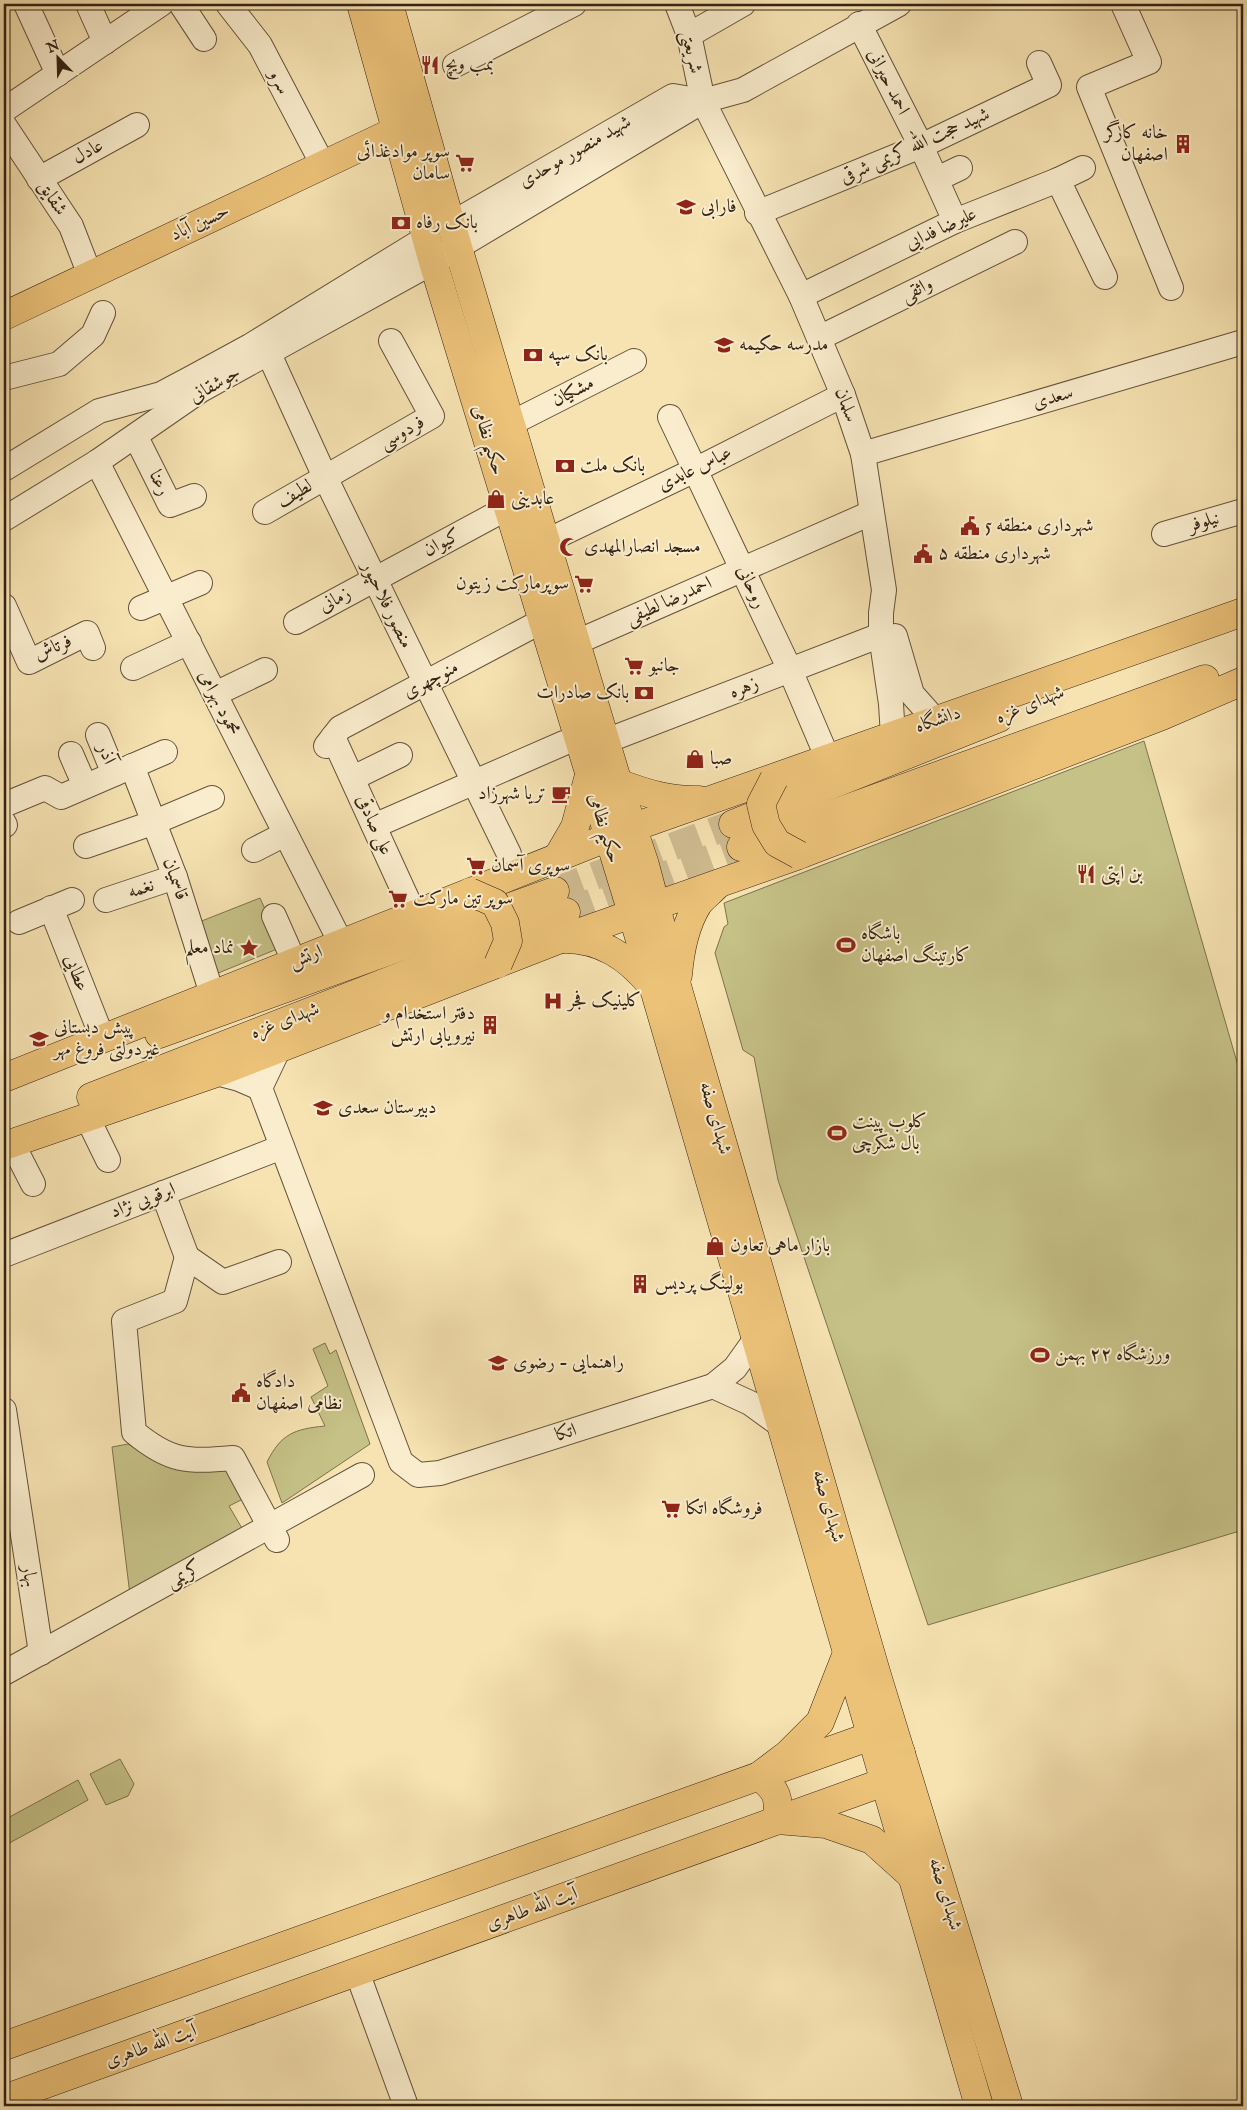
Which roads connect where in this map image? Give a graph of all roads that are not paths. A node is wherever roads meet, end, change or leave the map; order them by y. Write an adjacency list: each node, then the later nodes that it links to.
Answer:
1 (26, 4): 19 (street)
2 (88, 4): 16 (street)
3 (161, 4): 16 (street)
4 (181, 4): 15 (street)
5 (228, 4): 26 (street, سرو)
6 (361, 4): 24 (main road, حکیم نظامی)
7 (389, 4): 34 (main road, حکیم نظامی)
8 (677, 4): 14 (street, شریعتی)
9 (743, 4): 14 (street)
10 (899, 4): 13 (street, شهید منصور موحدی)
11 (1123, 4): 39 (street)
12 (563, 6): 18 (street)
13 (859, 24): 20 (street, شهید منصور موحدی); 25 (street, احمد حیرانی)
14 (689, 35): 20 (street, شریعتی)
15 (204, 39)
16 (105, 42): 19 (street)
17 (1039, 63): 25 (street, شهید حجت الله کریمی شرقی)
18 (455, 66)
19 (58, 74): 21 (street)
20 (703, 101): 32 (street, سلمان); 34 (street, شهید منصور موحدی)
21 (4, 110)
22 (4, 125): 29 (street, شقایق)
23 (137, 125): 29 (street, عادل)
24 (397, 130): 26 (main road, حسین آباد); 36 (main road, حکیم نظامی)
25 (922, 146): 30 (street, احمد حیرانی); 32 (street, شهید حجت الله کریمی شرقی)
26 (323, 165): 37 (main road, حسین آباد)
27 (960, 168): 30 (street)
28 (1083, 168): 31 (street, علیرضا فدایی)
29 (39, 179): 37 (street, شقایق)
30 (937, 179): 33 (street, احمد حیرانی)
31 (1058, 180): 33 (street, علیرضا فدایی); 38 (street)
32 (757, 213): 40 (street, سلمان)
33 (955, 221): 40 (street, علیرضا فدایی)
34 (455, 235): 36 (street, شهید منصور موحدی); 52 (main road, حکیم نظامی)
35 (1015, 242): 43 (street, واثقی)
36 (430, 250): 46 (street, جوشقانی); 49 (street, جوشقانی); 60 (main road, حکیم نظامی)
37 (90, 276): 42 (main road, حسین آباد)
38 (1105, 278)
39 (1171, 288)
40 (801, 296): 43 (street, سلمان)
41 (103, 313): 48 (street)
42 (4, 316)
43 (819, 338): 50 (street, سلمان)
44 (392, 341): 58 (street, فردوسی)
45 (1243, 342): 54 (street, سعدی)
46 (269, 354): 49 (street, جوشقانی); 58 (street, منصور فلاحپور)
47 (634, 361): 52 (street, مشکیان)
48 (4, 378)
49 (197, 384): 53 (street, جوشقانی); 56 (street, جوشقانی)
50 (842, 395): 54 (street, سلمان); 57 (street, عباس عابدی)
51 (670, 417): 57 (street, روحانی)
52 (512, 423): 66 (main road, حکیم نظامی)
53 (136, 437): 55 (street, جوشقانی); 59 (street, رعنا)
54 (863, 454): 63 (street, سلمان)
55 (97, 462): 64 (street, جوشقانی); 71 (street, محمود بهرامی)
56 (4, 468)
57 (695, 470): 66 (street, عباس عابدی); 67 (street, روحانی)
58 (325, 477): 62 (street, لطیف); 68 (street, منصور فلاحپور)
59 (194, 496)
60 (509, 507): 68 (street, کیوان); 76 (main road, حکیم نظامی)
61 (1243, 511): 65 (street, نیلوفر)
62 (265, 512)
63 (871, 514): 67 (street, احمدرضا لطیفی); 70 (street, سلمان)
64 (4, 518)
65 (1164, 534)
66 (547, 541): 80 (main road, حکیم نظامی)
67 (742, 568): 80 (street, احمدرضا لطیفی); 85 (street, روحانی)
68 (375, 579): 77 (street, زمانی); 87 (street, منصور فلاحپور)
69 (200, 583): 71 (street)
70 (884, 590): 78 (street, سلمان); 89 (street)
71 (167, 598): 73 (street); 79 (street, محمود بهرامی)
72 (4, 606): 81 (street, فرتاش)
73 (141, 608)
74 (1243, 612): 90 (main road, دانشگاه)
75 (1243, 618): 82 (main road, شهدای غزه)
76 (542, 620): 87 (street, منوچهری); 93 (main road, حکیم نظامی)
77 (296, 622)
78 (881, 635): 85 (street, زهره); 89 (street, سلمان)
79 (189, 642): 83 (street); 88 (street, محمود بهرامی)
80 (577, 642): 94 (main road, حکیم نظامی)
81 (93, 648)
82 (1243, 667)
83 (132, 668)
84 (264, 670): 88 (street)
85 (790, 670): 94 (street, زهره); 99 (street, روحانی)
86 (1243, 681): 117 (main road)
87 (425, 683): 95 (street, منوچهری); 104 (street, منصور فلاحپور)
88 (215, 694): 113 (street, محمود بهرامی)
89 (902, 699): 90 (street); 92 (street, سلمان)
90 (936, 721): 92 (main road, دانشگاه)
91 (98, 735): 100 (street, آذر)
92 (893, 736): 99 (main road, دانشگاه)
93 (570, 740): 101 (main road, حکیم نظامی); 104 (street)
94 (606, 741): 108 (main road, حکیم نظامی)
95 (329, 742): 102 (street, علی صادقی)
96 (165, 752): 100 (street)
97 (71, 754): 105 (street)
98 (400, 756): 102 (street)
99 (828, 759): 103 (main road, دانشگاه)
100 (123, 770): 105 (street); 110 (street, قاسمیان)
101 (589, 777): 111 (main road, حکیم نظامی); 118 (main road)
102 (353, 778): 112 (street, علی صادقی)
103 (774, 778): 107 (main road, دانشگاه); 117 (main road, bridge)
104 (473, 783): 112 (street); 116 (street, منصور فلاحپور)
105 (85, 786): 109 (street)
106 (212, 798): 110 (street)
107 (713, 800): 108 (main road, دانشگاه); 108 (main road)
108 (626, 805): 111 (main road, دانشگاه); 123 (main road, حکیم نظامی)
109 (4, 818)
110 (155, 822): 114 (street); 119 (street, قاسمیان)
111 (604, 825): 118 (main road, ارتش); 123 (main road, حکیم نظامی)
112 (374, 826): 124 (street, علی صادقی)
113 (286, 834): 115 (street); 128 (street, محمود بهرامی)
114 (86, 846)
115 (254, 850)
116 (509, 854)
117 (799, 855): 120 (main road)
118 (557, 858): 121 (main road, ارتش)
119 (175, 877): 122 (street, نغمه); 132 (street, قاسمیان)
120 (718, 884): 123 (main road); 131 (main road)
121 (470, 892): 124 (main road, ارتش); 130 (main road, bridge)
122 (106, 900)
123 (644, 908): 127 (main road); 131 (main road, شهدای صفه)
124 (414, 914): 128 (main road, ارتش)
125 (274, 916): 129 (street)
126 (19, 922): 133 (street, عطایی)
127 (558, 940): 130 (main road); 131 (main road)
128 (341, 943): 129 (main road, ارتش)
129 (294, 961): 132 (main road, ارتش)
130 (498, 964): 134 (main road)
131 (665, 987): 148 (main road, شهدای صفه); 159 (main road, شهدای صفه)
132 (212, 994): 133 (main road, ارتش)
133 (102, 1037): 136 (main road, ارتش)
134 (280, 1048): 135 (main road); 137 (street)
135 (216, 1073): 137 (street); 139 (main road)
136 (4, 1078)
137 (260, 1088): 141 (street)
138 (4, 1090): 140 (main road, شهدای غزه)
139 (87, 1118): 140 (main road); 142 (street)
140 (7, 1140): 143 (street)
141 (282, 1147): 144 (street, ابرقویی نژاد); 149 (street, اتکا)
142 (108, 1160)
143 (33, 1184)
144 (163, 1194): 145 (street, ابرقویی نژاد); 146 (street)
145 (4, 1255)
146 (186, 1257): 147 (street); 154 (street)
147 (279, 1262)
148 (755, 1340): 149 (street); 151 (main road, شهدای صفه)
149 (712, 1386): 151 (street)
150 (4, 1410): 152 (street, بهار)
151 (779, 1424): 155 (main road, شهدای صفه)
152 (7, 1457): 156 (street, بهار)
153 (362, 1475): 154 (street, کریمی)
154 (274, 1534): 156 (street, کریمی)
155 (847, 1653): 158 (main road, شهدای صفه); 160 (main road)
156 (41, 1654): 157 (street, کریمی)
157 (4, 1673)
158 (871, 1736): 159 (main road); 160 (main road); 161 (main road, شهدای صفه)
159 (901, 1753): 161 (main road); 169 (main road, شهدای صفه)
160 (759, 1776): 162 (main road); 165 (main road)
161 (884, 1782): 162 (main road, آیت الله طاهری); 163 (main road, شهدای صفه)
162 (778, 1820): 163 (main road); 164 (main road, آیت الله طاهری)
163 (912, 1876): 168 (main road, شهدای صفه)
164 (357, 1972): 166 (main road, آیت الله طاهری); 167 (street)
165 (4, 2046)
166 (4, 2099)
167 (406, 2106)
168 (979, 2106)
169 (1009, 2106)

